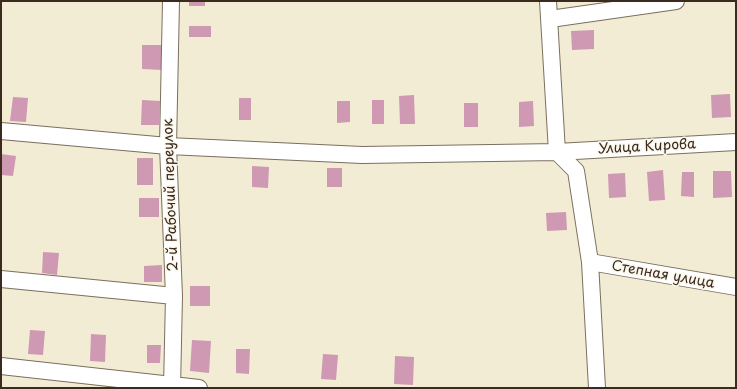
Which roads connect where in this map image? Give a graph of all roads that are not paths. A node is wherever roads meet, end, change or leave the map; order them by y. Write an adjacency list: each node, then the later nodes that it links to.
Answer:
1 (171, 1): 7 (street, 2-й Рабочий переулок)
2 (548, 1): 4 (street)
3 (676, 1): 4 (street)
4 (550, 19): 8 (street)
5 (1, 131): 7 (street, Улица Кирова)
6 (736, 142): 8 (street, Улица Кирова)
7 (168, 146): 8 (street, Улица Кирова); 12 (street, 2-й Рабочий переулок)
8 (557, 152): 9 (street)
9 (590, 262): 11 (street, Степная улица); 16 (street)
10 (1, 279): 12 (street)
11 (736, 288)
12 (174, 296): 14 (street, 2-й Рабочий переулок)
13 (1, 366): 14 (street)
14 (172, 386): 15 (street)
15 (199, 388)
16 (597, 388)

